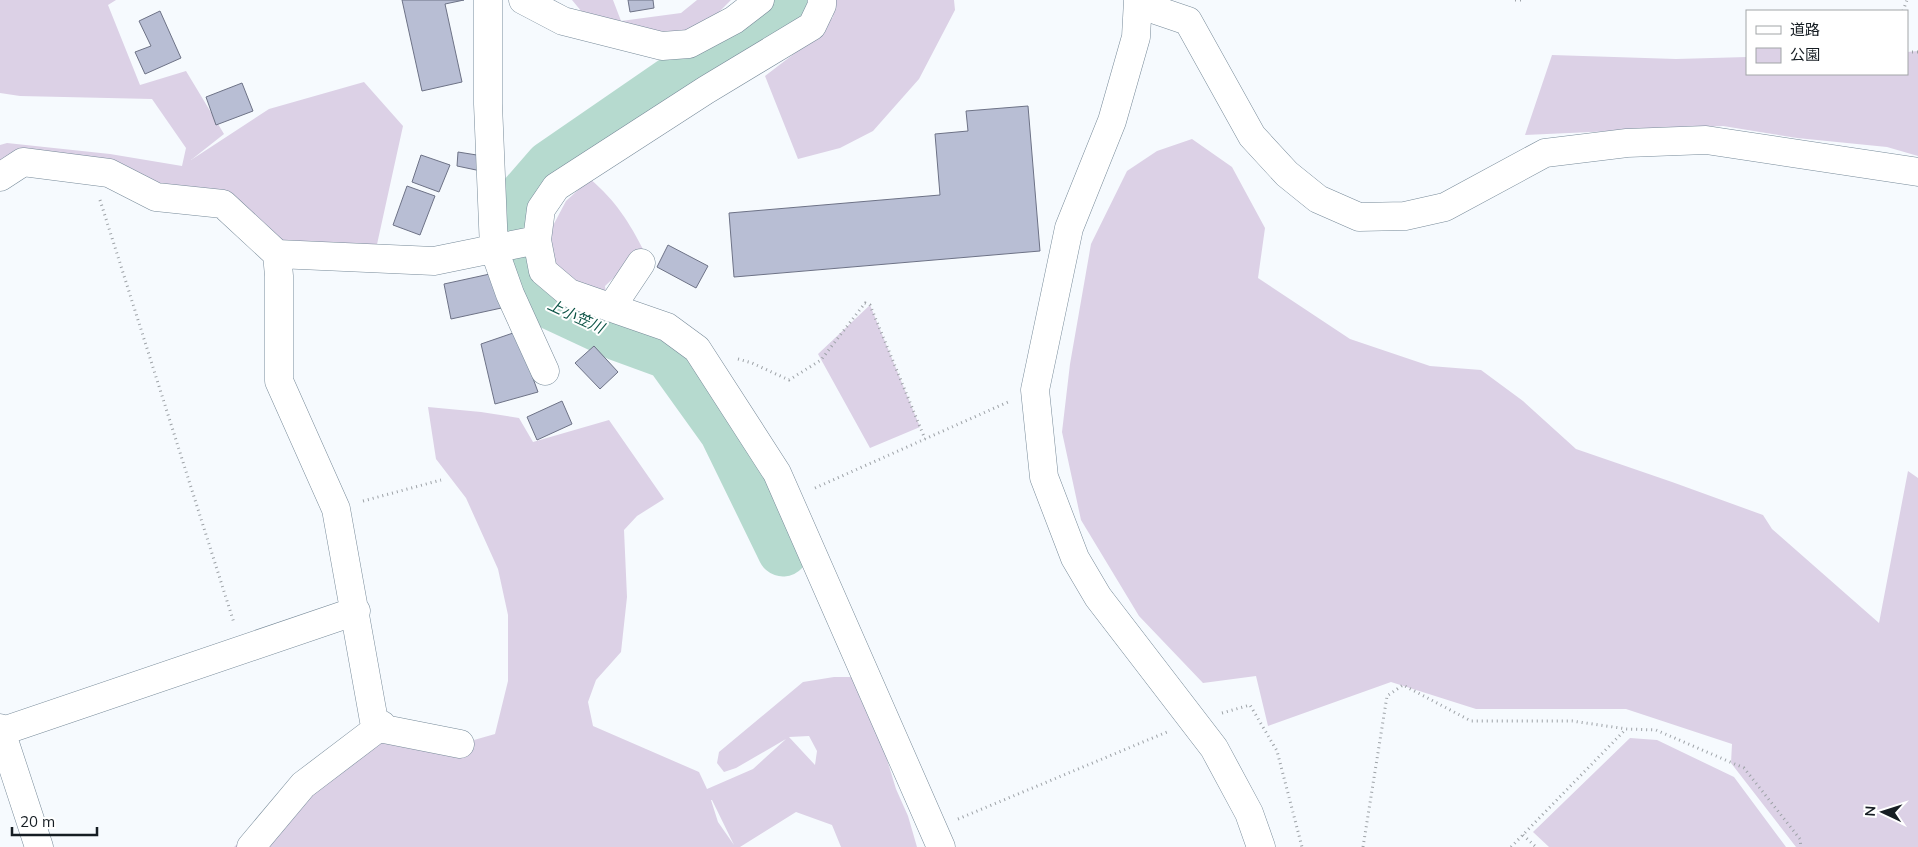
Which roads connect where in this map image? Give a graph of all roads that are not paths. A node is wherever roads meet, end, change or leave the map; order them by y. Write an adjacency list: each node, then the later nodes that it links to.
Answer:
1 (488, 0): 9 (street)
2 (523, 0): 3 (street)
3 (760, 0)
4 (822, 0): 8 (street)
5 (1138, 2): 6 (street); 21 (street)
6 (1918, 172)
7 (0, 177): 10 (street)
8 (532, 241): 9 (street); 12 (street)
9 (497, 248): 10 (street); 13 (street)
10 (277, 254): 14 (street)
11 (641, 263): 12 (street)
12 (611, 308): 18 (street)
13 (545, 371)
14 (356, 611): 15 (street); 16 (street)
15 (381, 727): 17 (street); 20 (street)
16 (0, 730): 19 (street)
17 (460, 744)
18 (937, 838)
19 (40, 847)
20 (250, 847)
21 (1261, 847)

